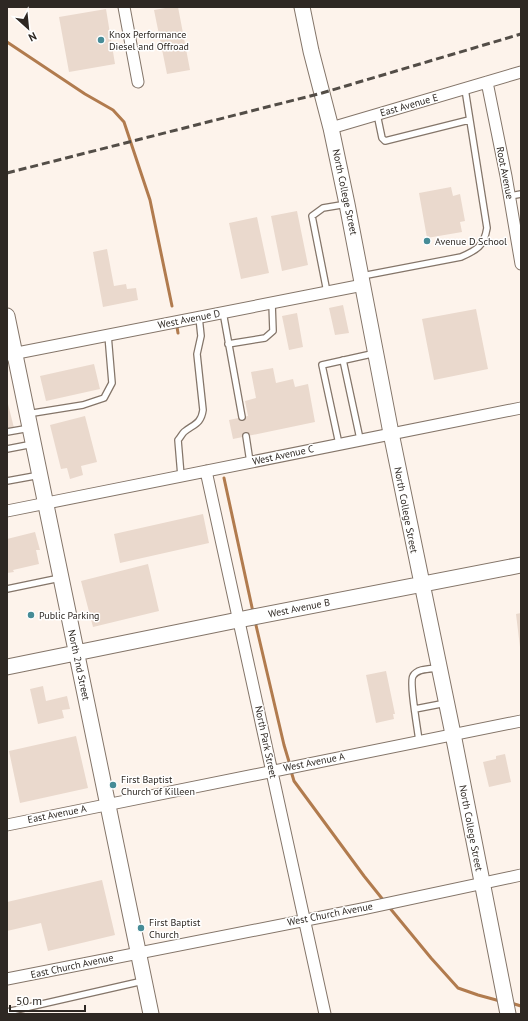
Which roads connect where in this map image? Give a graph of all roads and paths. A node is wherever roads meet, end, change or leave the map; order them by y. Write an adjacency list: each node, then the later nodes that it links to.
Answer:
1 (124, 7): 4 (street)
2 (302, 7): 9 (street, North College Street)
3 (521, 72): 5 (street, East Avenue E)
4 (138, 82)
5 (487, 82): 6 (street, East Avenue E); 10 (street, Root Avenue)
6 (464, 89): 7 (street, East Avenue E); 8 (lane)
7 (377, 114): 8 (lane); 9 (street, East Avenue E)
8 (469, 120): 13 (lane)
9 (331, 128): 11 (street, North College Street)
10 (516, 195): 12 (street, Root Avenue)
11 (347, 204): 13 (street, North College Street); 14 (lane)
12 (521, 264)
13 (363, 280): 14 (street, West Avenue D); 21 (street, North College Street)
14 (327, 292): 15 (street, West Avenue D)
15 (272, 303): 16 (street, West Avenue D); 20 (lane)
16 (223, 312): 18 (street, West Avenue D); 20 (lane)
17 (7, 316): 22 (street, North 2nd Street)
18 (199, 317): 19 (street, West Avenue D); 37 (lane)
19 (108, 335): 22 (street, West Avenue D); 26 (lane)
20 (228, 344): 25 (lane)
21 (376, 353): 23 (lane); 28 (street, North College Street)
22 (11, 354): 26 (street, North 2nd Street)
23 (343, 360): 30 (lane); 32 (lane)
24 (521, 408): 28 (street, West Avenue C)
25 (242, 417)
26 (29, 421): 27 (lane); 31 (street, North 2nd Street)
27 (7, 432)
28 (391, 433): 30 (street, West Avenue C); 43 (street, North College Street)
29 (246, 436): 34 (lane)
30 (360, 439): 32 (street, West Avenue C)
31 (34, 444): 33 (lane); 36 (street, North 2nd Street)
32 (339, 444): 34 (street, West Avenue C)
33 (7, 449)
34 (250, 462): 35 (street, West Avenue C)
35 (206, 471): 37 (street, West Avenue C); 45 (street, North Park Street)
36 (40, 475): 38 (lane); 39 (street, North 2nd Street)
37 (181, 476): 39 (street, West Avenue C)
38 (7, 481)
39 (46, 503): 40 (street, West Avenue C); 42 (street, North 2nd Street)
40 (7, 511)
41 (521, 565): 43 (street, West Avenue B)
42 (61, 578): 44 (lane); 46 (street, North 2nd Street)
43 (421, 585): 45 (street, West Avenue B); 48 (street, North College Street)
44 (7, 589)
45 (242, 619): 46 (street, West Avenue B); 54 (street, North Park Street)
46 (77, 653): 47 (street, West Avenue B); 55 (street, North 2nd Street)
47 (7, 667)
48 (439, 668): 49 (street, North College Street); 50 (lane)
49 (446, 703): 50 (lane); 52 (street, North College Street)
50 (415, 709): 53 (lane)
51 (521, 721): 52 (street, West Avenue A)
52 (453, 734): 53 (street, West Avenue A); 58 (street, North College Street)
53 (419, 741): 54 (street, West Avenue A)
54 (275, 769): 55 (street, West Avenue A); 59 (street, North Park Street)
55 (108, 804): 56 (street, East Avenue A); 60 (street, North 2nd Street)
56 (7, 824)
57 (521, 876): 58 (street, West Church Avenue)
58 (482, 883): 59 (street, West Church Avenue); 66 (street, North College Street)
59 (303, 919): 60 (street, West Church Avenue); 65 (street, North Park Street)
60 (138, 952): 61 (street, East Church Avenue); 62 (street, North 2nd Street)
61 (7, 979)
62 (144, 981): 63 (lane); 64 (street, North 2nd Street)
63 (7, 1012)
64 (151, 1014)
65 (325, 1014)
66 (508, 1014)

